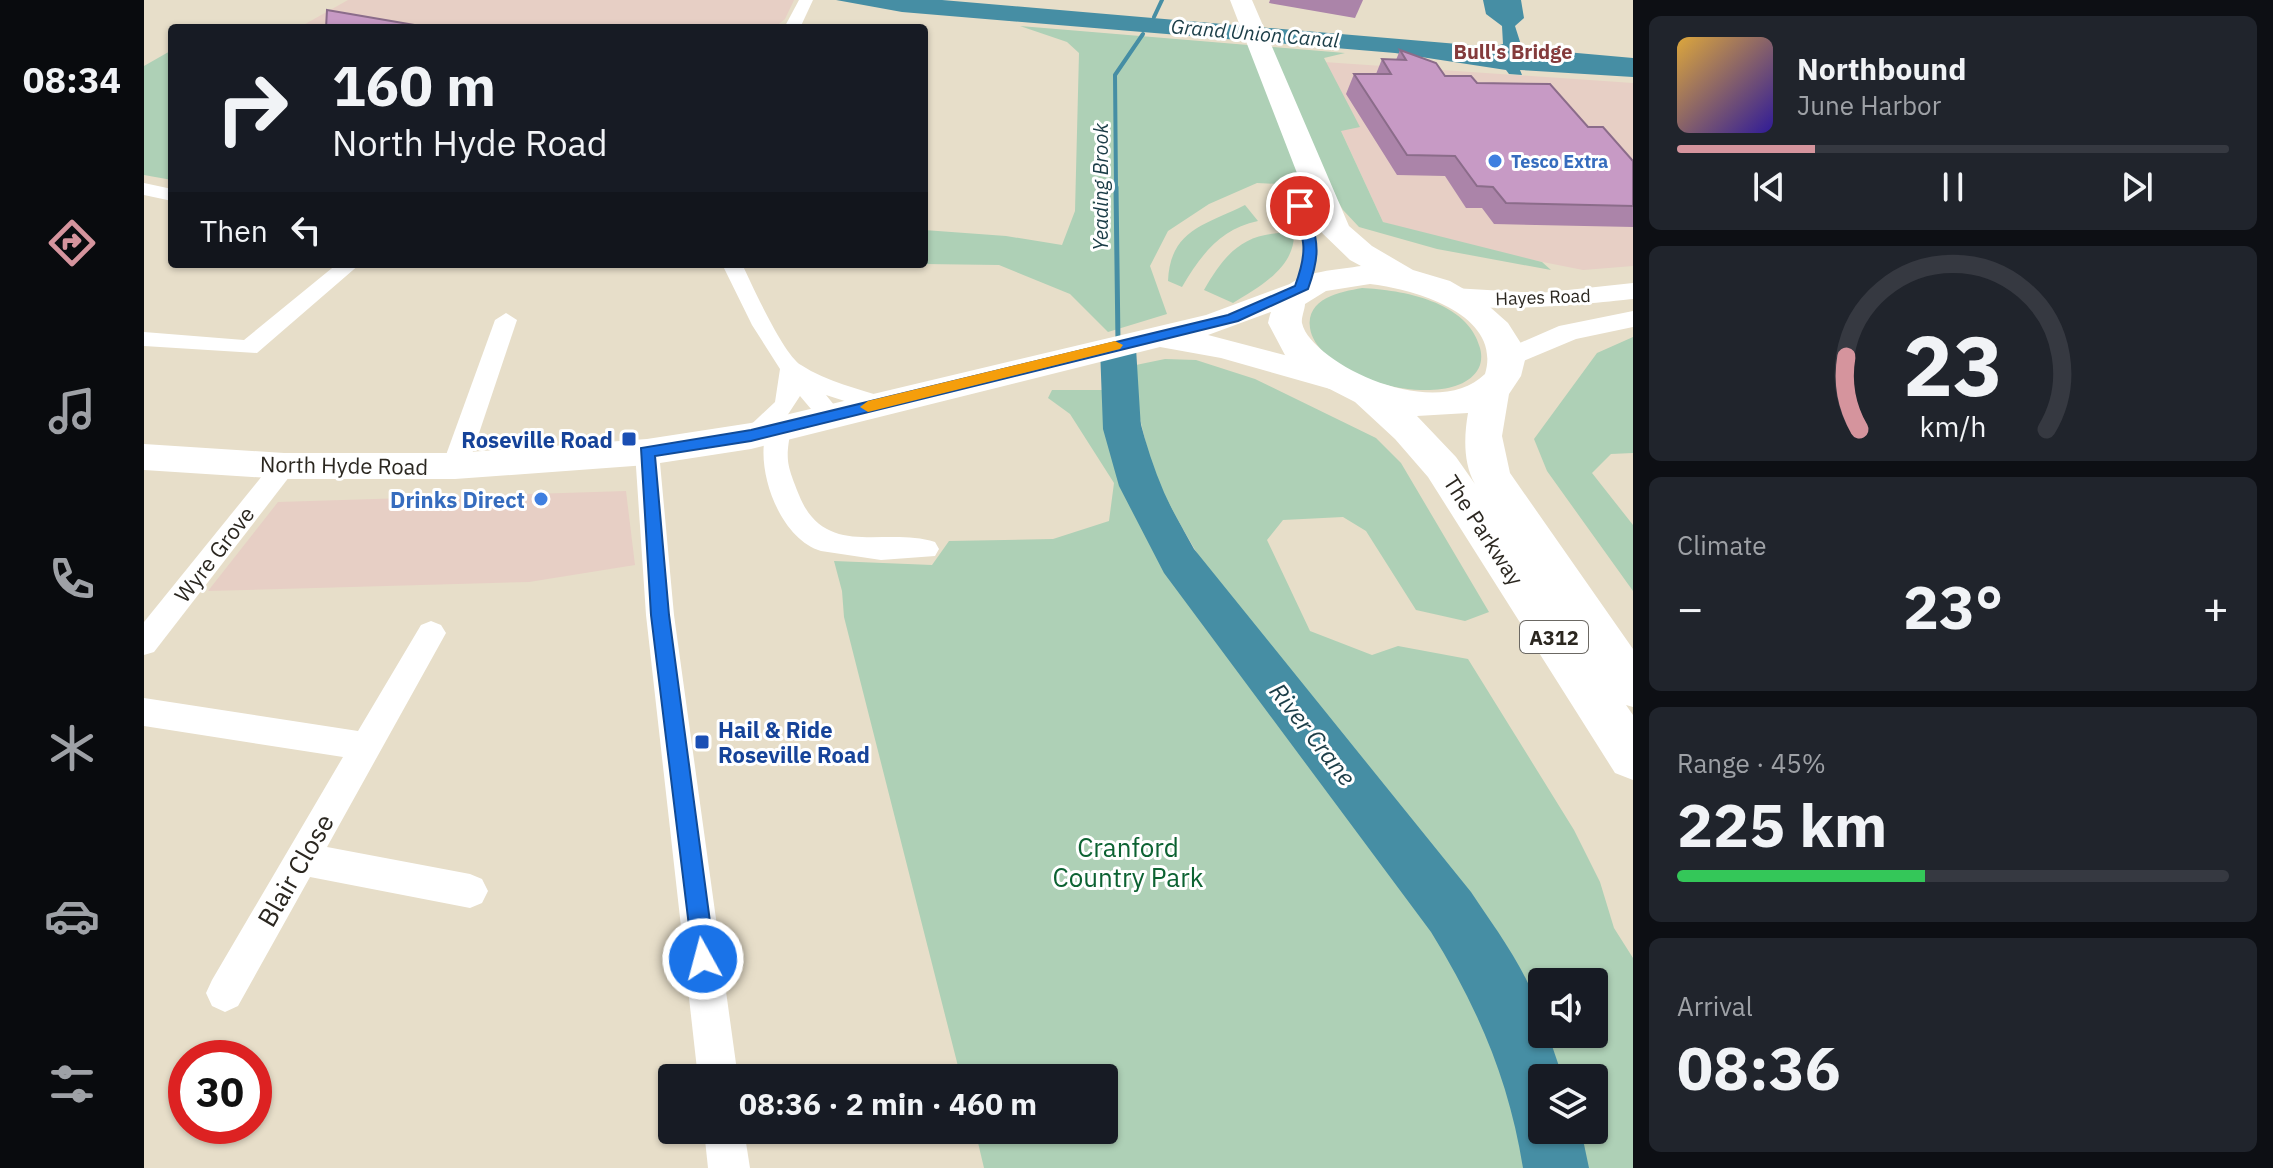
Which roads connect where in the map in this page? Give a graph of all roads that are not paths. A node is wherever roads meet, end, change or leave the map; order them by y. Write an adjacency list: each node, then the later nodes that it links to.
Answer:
1 (1222, 0): 5 (highway)
2 (1241, 0): 5 (highway)
3 (805, 3): 4 (street)
4 (794, 24)
5 (1299, 176): 10 (highway); 11 (highway)
6 (144, 189): 7 (street)
7 (168, 194)
8 (345, 268): 15 (street)
9 (734, 268): 17 (street)
10 (1300, 290): 11 (highway); 16 (main road, North Hyde Road); 19 (highway, The Parkway)
11 (1439, 290): 12 (street, Hayes Road); 18 (highway)
12 (1633, 291)
13 (1633, 319): 18 (street, Hayes Road)
14 (506, 320): 26 (street)
15 (144, 339)
16 (1129, 342): 19 (main road, North Hyde Road); 20 (main road, North Hyde Road)
17 (791, 368): 20 (street); 21 (street); 22 (street)
18 (1499, 374): 19 (highway); 30 (highway, The Parkway / A312)
19 (1350, 387): 33 (highway, The Parkway / A312)
20 (879, 404): 21 (main road, North Hyde Road)
21 (831, 416): 22 (main road, North Hyde Road)
22 (765, 432): 23 (main road, North Hyde Road); 27 (street)
23 (647, 452): 26 (main road, North Hyde Road); 37 (street)
24 (144, 457): 25 (main road, North Hyde Road)
25 (284, 466): 26 (main road, North Hyde Road); 29 (street, Wyre Grove)
26 (455, 466)
27 (925, 549)
28 (431, 633): 32 (street, Blair Close)
29 (144, 643)
30 (1633, 687)
31 (144, 712): 32 (street)
32 (366, 746): 34 (street, Blair Close)
33 (1633, 757)
34 (302, 859): 35 (street); 36 (street, Blair Close)
35 (470, 891)
36 (225, 993)
37 (716, 1064)
38 (726, 1144): 39 (street)
39 (729, 1168)

